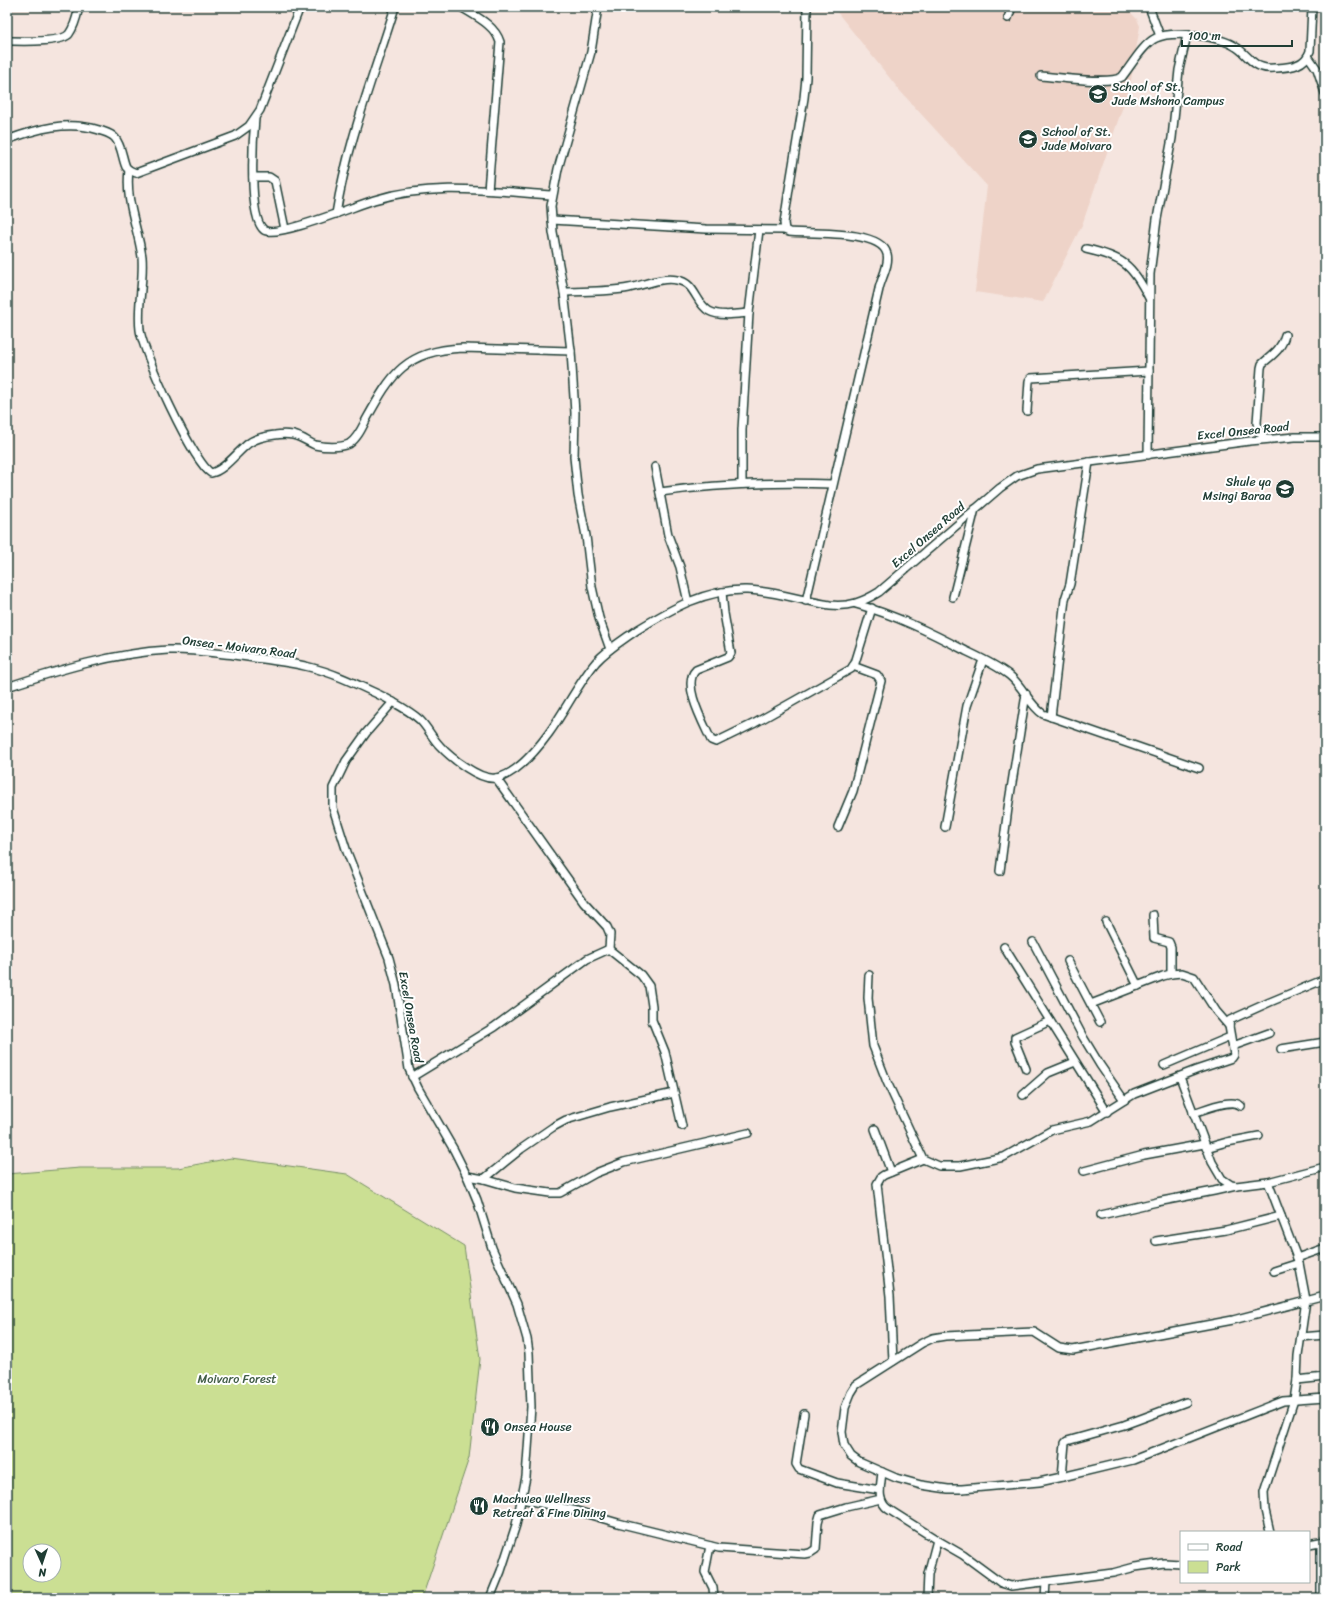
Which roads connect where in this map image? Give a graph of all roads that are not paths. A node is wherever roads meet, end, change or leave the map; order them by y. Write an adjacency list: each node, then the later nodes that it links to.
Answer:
1 (79, 7): 13 (street)
2 (300, 7): 17 (street)
3 (394, 7): 23 (street)
4 (461, 7): 21 (street)
5 (598, 7): 22 (street)
6 (807, 7): 27 (street)
7 (1012, 7): 10 (street)
8 (1149, 7): 12 (street)
9 (1312, 7): 14 (street)
10 (1008, 18)
11 (1187, 35): 12 (street); 14 (street); 30 (street)
12 (1160, 36): 15 (street)
13 (7, 41)
14 (1308, 56): 16 (street)
15 (1040, 76)
16 (1325, 93)
17 (255, 119): 19 (street); 20 (street)
18 (7, 140): 19 (street)
19 (129, 170): 33 (street)
20 (253, 176): 25 (street); 25 (street)
21 (488, 190): 22 (street); 23 (street)
22 (552, 195): 24 (street)
23 (336, 214): 25 (street)
24 (552, 220): 26 (street); 29 (street)
25 (285, 229)
26 (759, 230): 27 (street); 31 (street)
27 (785, 230): 42 (street)
28 (1086, 249): 30 (street)
29 (564, 292): 31 (street); 33 (street)
30 (1149, 298): 34 (street)
31 (749, 314): 41 (street)
32 (1285, 335): 37 (street)
33 (571, 351): 51 (street)
34 (1148, 371): 35 (street); 38 (street)
35 (1027, 411)
36 (1325, 438): 37 (street, Excel Onsea Road)
37 (1266, 440): 38 (street, Excel Onsea Road)
38 (1148, 454): 39 (street, Excel Onsea Road)
39 (1089, 462): 44 (street, Excel Onsea Road); 57 (street)
40 (655, 467): 43 (street)
41 (742, 484): 42 (street); 43 (street)
42 (832, 484): 47 (street)
43 (660, 492): 48 (street)
44 (975, 509): 46 (street); 49 (street, Excel Onsea Road)
45 (722, 592): 47 (street, Excel Onsea Road); 48 (street, Excel Onsea Road); 53 (street)
46 (953, 596)
47 (806, 601): 49 (street, Excel Onsea Road)
48 (688, 602): 51 (street, Excel Onsea Road)
49 (856, 604): 50 (street)
50 (872, 608): 52 (street); 53 (street)
51 (610, 649): 59 (street, Excel Onsea Road)
52 (983, 660): 55 (street); 61 (street)
53 (853, 666): 60 (street)
54 (7, 687): 56 (street, Onsea - Moivaro Road)
55 (1026, 694): 57 (street); 62 (street)
56 (393, 702): 59 (street, Onsea - Moivaro Road); 85 (street, Excel Onsea Road)
57 (1052, 717): 58 (street)
58 (1199, 768)
59 (496, 778): 67 (street)
60 (838, 827)
61 (944, 827)
62 (1000, 871)
63 (1153, 915): 69 (street)
64 (1106, 922): 72 (street)
65 (1033, 942): 89 (street)
66 (1004, 947): 74 (street)
67 (609, 948): 85 (street); 87 (street)
68 (1068, 961): 73 (street)
69 (1171, 974): 72 (street); 76 (street)
70 (869, 975): 98 (street)
71 (1325, 980): 76 (street)
72 (1138, 986): 73 (street)
73 (1091, 1004): 75 (street)
74 (1050, 1021): 82 (street); 84 (street)
75 (1100, 1022)
76 (1229, 1026): 78 (street)
77 (1269, 1033): 80 (street)
78 (1230, 1037): 80 (street); 83 (street)
79 (1325, 1042): 81 (street)
80 (1233, 1046): 86 (street)
81 (1281, 1049)
82 (1075, 1062): 88 (street); 91 (street)
83 (1164, 1065)
84 (1026, 1069)
85 (412, 1077): 102 (street, Excel Onsea Road)
86 (1180, 1077): 89 (street); 92 (street)
87 (674, 1093): 93 (street); 103 (street)
88 (1023, 1095)
89 (1124, 1100): 91 (street)
90 (1240, 1106): 92 (street)
91 (1107, 1112): 98 (street)
92 (1193, 1113): 97 (street)
93 (682, 1126)
94 (875, 1129): 100 (street)
95 (748, 1133): 103 (street)
96 (1259, 1136): 97 (street)
97 (1205, 1146): 101 (street); 105 (street)
98 (923, 1159): 100 (street)
99 (1325, 1167): 104 (street)
100 (891, 1172): 116 (street)
101 (1084, 1172)
102 (467, 1176): 103 (street); 126 (street, Excel Onsea Road)
103 (484, 1178)
104 (1268, 1182): 105 (street); 107 (street)
105 (1236, 1186): 106 (street)
106 (1101, 1215)
107 (1281, 1216): 108 (street); 110 (street)
108 (1156, 1242)
109 (1325, 1248): 110 (street)
110 (1298, 1260): 111 (street); 113 (street)
111 (1274, 1271)
112 (1325, 1296): 113 (street)
113 (1306, 1300): 115 (street); 116 (street)
114 (1325, 1335): 115 (street)
115 (1301, 1337): 118 (street)
116 (893, 1361): 123 (street)
117 (1325, 1377): 118 (street)
118 (1297, 1380): 120 (street)
119 (1325, 1398): 120 (street)
120 (1294, 1400): 124 (street); 128 (street)
121 (1186, 1402): 124 (street)
122 (804, 1414): 125 (street)
123 (882, 1472): 124 (street); 125 (street)
124 (1062, 1477)
125 (880, 1490): 127 (street)
126 (522, 1499): 132 (street); 135 (street, Excel Onsea Road)
127 (881, 1499): 129 (street); 132 (street)
128 (1270, 1531)
129 (937, 1540): 134 (street); 137 (street)
130 (1323, 1542): 131 (street); 139 (street)
131 (1310, 1544)
132 (710, 1546): 136 (street)
133 (1180, 1564): 134 (street)
134 (1046, 1582): 138 (street)
135 (490, 1598)
136 (714, 1598)
137 (927, 1598)
138 (1045, 1598)
139 (1321, 1598)

